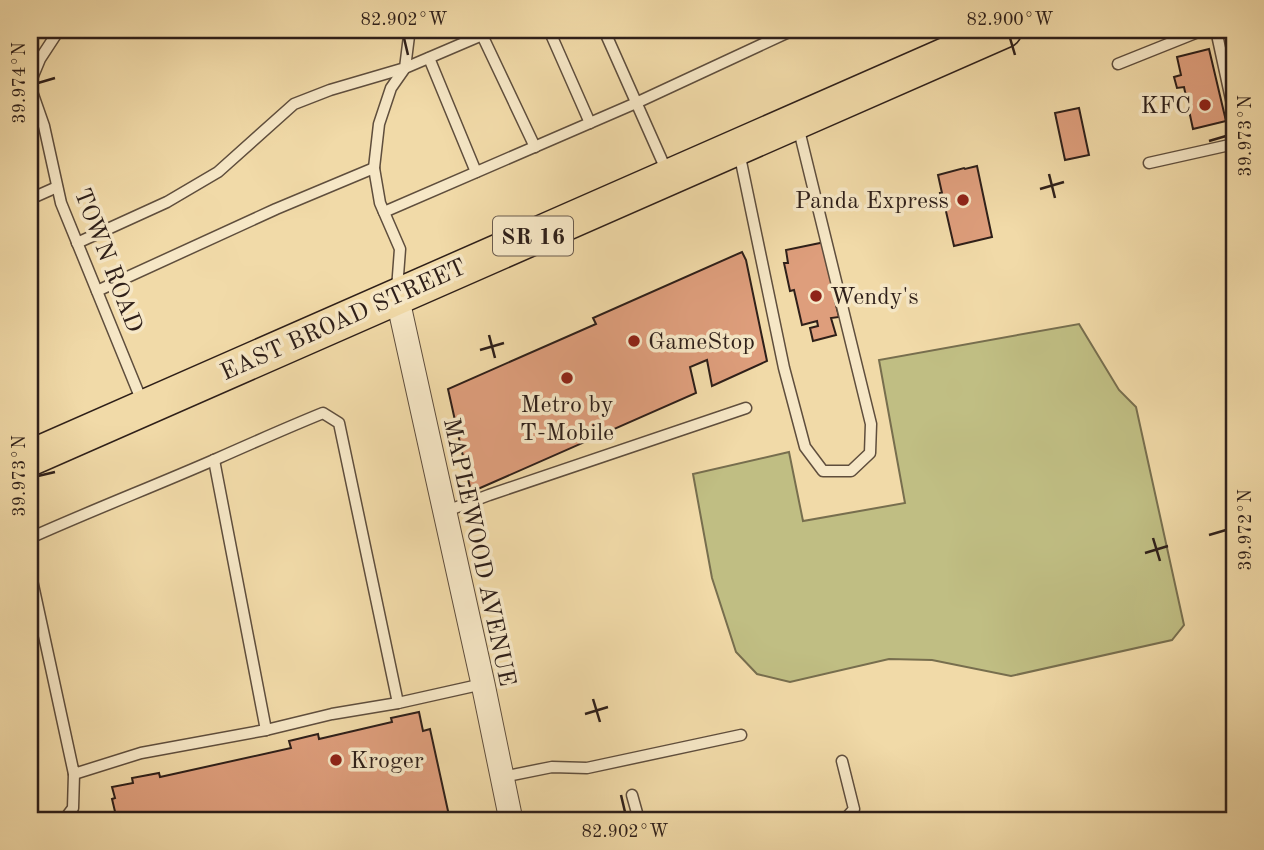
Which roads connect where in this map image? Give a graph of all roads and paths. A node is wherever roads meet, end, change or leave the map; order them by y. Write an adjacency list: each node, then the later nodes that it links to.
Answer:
1 (59, 30): 14 (lane, TOWN ROAD)
2 (408, 30): 13 (lane)
3 (494, 30): 10 (lane)
4 (549, 30): 19 (lane)
5 (604, 30): 15 (lane)
6 (793, 30): 15 (lane)
7 (1004, 30): 18 (main road, EAST BROAD STREET / SR 16)
8 (1203, 30): 12 (lane)
9 (1216, 30): 16 (lane)
10 (482, 35): 11 (lane); 22 (lane)
11 (429, 58): 13 (lane); 25 (lane)
12 (1118, 64)
13 (405, 68): 24 (lane); 30 (lane)
14 (30, 84): 17 (lane, TOWN ROAD)
15 (636, 103): 19 (lane); 26 (lane)
16 (1234, 113)
17 (35, 117): 27 (lane, TOWN ROAD)
18 (796, 120): 21 (main road, EAST BROAD STREET / SR 16); 21 (lane)
19 (590, 123): 22 (lane)
20 (1234, 144): 23 (lane)
21 (738, 146): 26 (main road, EAST BROAD STREET / SR 16)
22 (535, 147): 25 (lane)
23 (1149, 163)
24 (374, 168): 29 (lane); 31 (lane)
25 (476, 173): 29 (lane)
26 (669, 176): 32 (main road, EAST BROAD STREET / SR 16)
27 (57, 187): 28 (lane); 30 (lane, TOWN ROAD)
28 (30, 199)
29 (384, 212): 32 (lane)
30 (77, 243): 31 (lane, TOWN ROAD)
31 (97, 291): 35 (lane, TOWN ROAD)
32 (397, 296): 35 (main road, EAST BROAD STREET / SR 16); 39 (street, MAPLEWOOD AVENUE)
33 (30, 354): 34 (lane)
34 (30, 380)
35 (144, 406): 37 (main road, EAST BROAD STREET / SR 16)
36 (746, 408): 39 (lane)
37 (30, 458)
38 (214, 460): 40 (lane); 43 (lane); 44 (lane)
39 (444, 512): 42 (street, MAPLEWOOD AVENUE)
40 (30, 538)
41 (30, 571): 47 (lane)
42 (483, 684): 43 (lane); 48 (street, MAPLEWOOD AVENUE)
43 (398, 703): 44 (lane)
44 (266, 730): 47 (lane)
45 (741, 735): 48 (lane)
46 (842, 761): 53 (lane)
47 (74, 774): 50 (lane)
48 (502, 777): 51 (street, MAPLEWOOD AVENUE)
49 (632, 796): 52 (lane)
50 (64, 820)
51 (511, 820)
52 (639, 820)
53 (844, 820)

